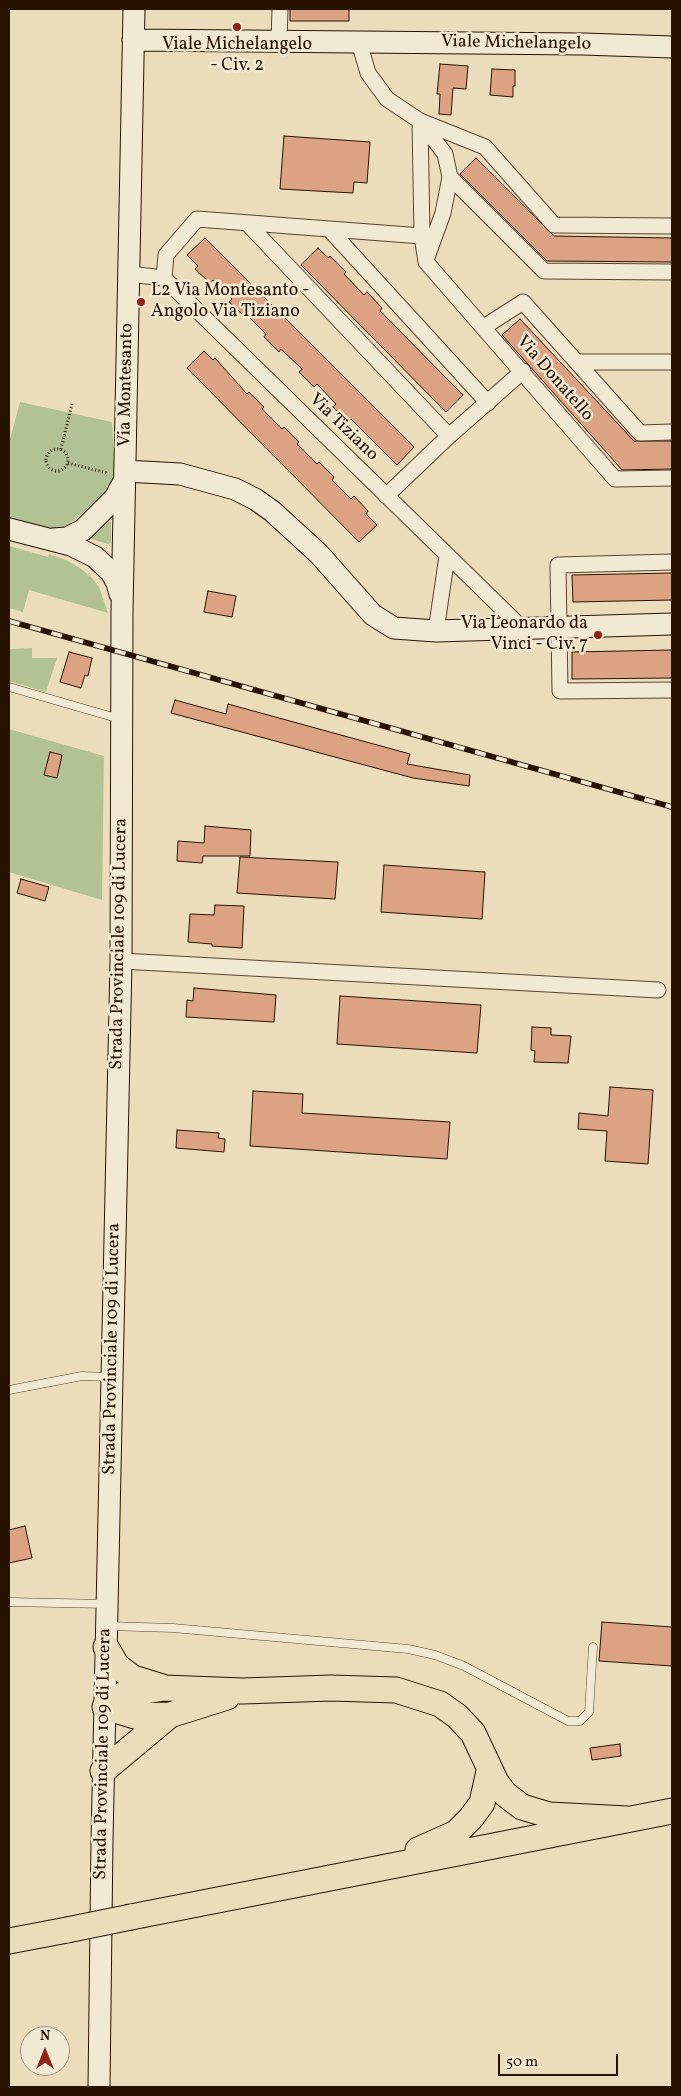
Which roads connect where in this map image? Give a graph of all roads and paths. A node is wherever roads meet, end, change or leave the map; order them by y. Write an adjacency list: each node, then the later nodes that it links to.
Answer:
1 (134, 9): 3 (street, Via Montesanto)
2 (280, 9): 4 (street)
3 (132, 40): 4 (street, Viale Michelangelo); 15 (street, Via Montesanto)
4 (279, 41): 5 (street, Viale Michelangelo)
5 (360, 42): 6 (street, Viale Michelangelo); 7 (street)
6 (672, 47)
7 (420, 121): 8 (street); 10 (street); 12 (street)
8 (450, 177): 13 (street); 14 (street)
9 (247, 223): 11 (street); 16 (street); 24 (street)
10 (672, 226)
11 (329, 229): 12 (street); 21 (street)
12 (422, 236): 13 (street)
13 (426, 262): 17 (street, Via Donatello)
14 (672, 272)
15 (129, 274): 16 (street); 27 (street, Via Montesanto)
16 (164, 278): 29 (street, Via Tiziano)
17 (484, 327): 18 (street); 20 (street, Via Donatello)
18 (577, 362): 19 (street); 23 (street)
19 (672, 362)
20 (523, 371): 21 (street); 28 (street, Via Donatello)
21 (488, 402): 24 (street)
22 (72, 404): 25 (path)
23 (672, 432)
24 (449, 436): 29 (street)
25 (61, 449): 26 (path); 26 (path)
26 (68, 463): 27 (path)
27 (125, 476): 31 (street); 34 (street, Via Montesanto); 38 (street)
28 (672, 478)
29 (386, 496): 32 (street, Via Tiziano)
30 (9, 529): 31 (street)
31 (47, 540): 34 (street)
32 (447, 556): 36 (street, Via Tiziano); 38 (street)
33 (672, 562): 37 (street)
34 (122, 611): 41 (street, Strada Provinciale 109 di Lucera)
35 (672, 624): 37 (street)
36 (522, 628): 37 (street); 38 (street)
37 (558, 628): 40 (street)
38 (436, 630)
39 (9, 687): 41 (lane)
40 (672, 690)
41 (122, 720): 42 (street, Strada Provinciale 109 di Lucera)
42 (121, 961): 43 (street); 44 (street, Strada Provinciale 109 di Lucera)
43 (658, 990)
44 (112, 1378): 45 (lane); 47 (street, Strada Provinciale 109 di Lucera)
45 (9, 1390)
46 (9, 1602): 47 (lane)
47 (107, 1604): 48 (street, Strada Provinciale 109 di Lucera)
48 (106, 1636): 49 (lane); 50 (main road); 52 (street, Strada Provinciale 109 di Lucera)
49 (593, 1646)
50 (164, 1688): 51 (main road); 52 (main road)
51 (243, 1691): 53 (main road); 54 (main road)
52 (105, 1707): 53 (main road); 55 (street, Strada Provinciale 109 di Lucera)
53 (170, 1714): 55 (main road)
54 (489, 1770): 57 (main road); 58 (main road)
55 (104, 1771): 60 (street, Strada Provinciale 109 di Lucera)
56 (672, 1811): 57 (main road)
57 (627, 1819): 58 (main road)
58 (347, 1874): 59 (main road, bridge)
59 (9, 1941)
60 (99, 2087)

